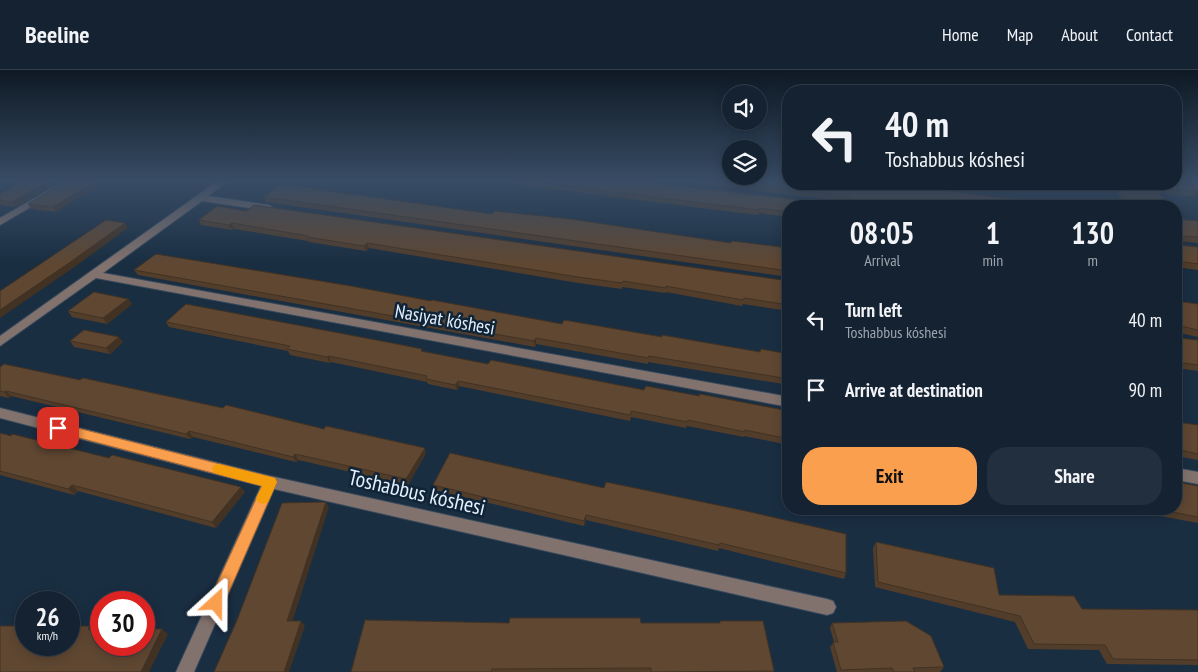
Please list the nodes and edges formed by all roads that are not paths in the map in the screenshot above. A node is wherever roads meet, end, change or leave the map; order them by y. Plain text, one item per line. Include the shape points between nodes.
1 (24, 208) edge
2 (187, 208) edge
3 (267, 208) edge
4 (279, 210) edge
5 (0, 222) edge
6 (94, 274) junction
7 (0, 342) edge
8 (782, 401) edge
9 (0, 413) edge
10 (1182, 475) edge
11 (1198, 478) edge
12 (270, 482) junction
13 (827, 607) dead end
14 (185, 672) edge

1 - 5 street
2 - 6 street
3 - 4 street
6 - 7 street
6 - 8 street, Nasiyat kóshesi
9 - 12 street, Toshabbus kóshesi
10 - 11 street
12 - 13 street, Toshabbus kóshesi
12 - 14 street

